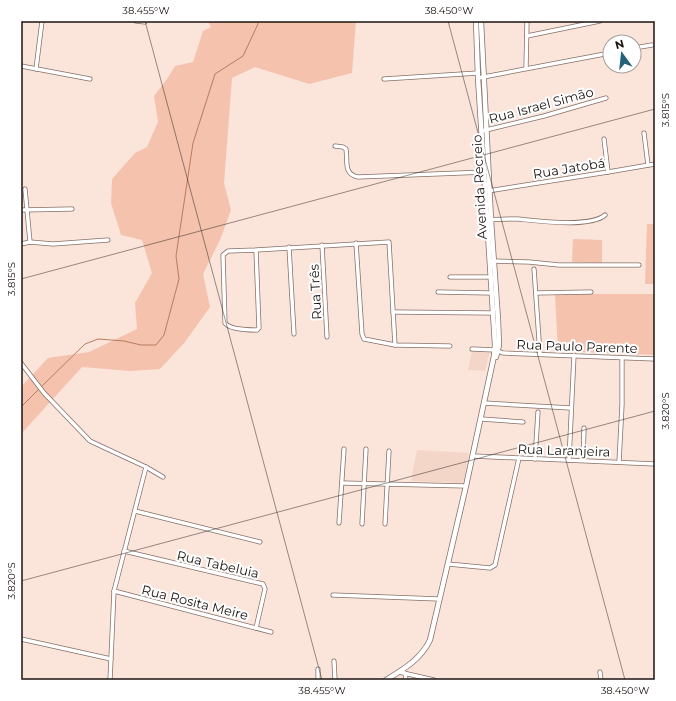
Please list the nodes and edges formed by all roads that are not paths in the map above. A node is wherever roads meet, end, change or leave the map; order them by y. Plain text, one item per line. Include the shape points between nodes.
1 (42, 21) edge
2 (136, 21) edge
3 (476, 21) edge
4 (481, 21) edge
5 (527, 21) edge
6 (600, 21) edge
7 (146, 22) edge
8 (527, 36) junction
9 (652, 45) dead end
10 (642, 47) edge
11 (602, 54) edge
12 (21, 66) edge
13 (526, 68) junction
14 (36, 69) junction
15 (478, 72) junction
16 (481, 78) junction
17 (90, 79) dead end
18 (384, 79) dead end
19 (606, 98) dead end
20 (484, 131) junction
21 (644, 133) dead end
22 (604, 139) dead end
23 (334, 146) dead end
24 (655, 164) edge
25 (648, 165) junction
26 (486, 172) junction
27 (608, 172) junction
28 (25, 189) dead end
29 (488, 191) junction
30 (72, 209) dead end
31 (21, 210) edge
32 (27, 210) junction
33 (605, 215) dead end
34 (489, 220) junction
35 (108, 240) dead end
36 (30, 242) junction
37 (356, 243) junction
38 (21, 244) edge
39 (322, 245) junction
40 (289, 248) junction
41 (257, 250) junction
42 (492, 261) junction
43 (638, 266) dead end
44 (534, 269) dead end
45 (450, 277) dead end
46 (490, 277) junction
47 (438, 292) dead end
48 (591, 292) dead end
49 (491, 293) junction
50 (536, 293) junction
51 (393, 312) junction
52 (492, 314) junction
53 (294, 334) dead end
54 (327, 337) dead end
55 (395, 345) junction
56 (450, 346) dead end
57 (472, 349) dead end
58 (496, 350) junction
59 (540, 354) junction
60 (574, 355) junction
61 (622, 358) junction
62 (655, 359) edge
63 (21, 363) edge
64 (484, 403) junction
65 (571, 408) junction
66 (538, 412) dead end
67 (481, 420) junction
68 (523, 422) dead end
69 (584, 428) dead end
70 (344, 449) dead end
71 (366, 449) dead end
72 (389, 451) dead end
73 (473, 456) junction
74 (519, 458) junction
75 (536, 459) junction
76 (569, 460) junction
77 (582, 460) junction
78 (619, 462) junction
79 (655, 464) edge
80 (146, 467) junction
81 (163, 477) dead end
82 (342, 483) junction
83 (364, 484) junction
84 (387, 484) junction
85 (466, 486) junction
86 (135, 511) junction
87 (339, 523) dead end
88 (362, 524) dead end
89 (385, 524) dead end
90 (260, 542) dead end
91 (124, 551) junction
92 (448, 564) junction
93 (114, 591) junction
94 (333, 596) dead end
95 (439, 599) junction
96 (256, 628) junction
97 (271, 632) dead end
98 (21, 639) edge
99 (111, 659) junction
100 (334, 661) dead end
101 (318, 669) dead end
102 (399, 672) junction
103 (600, 672) dead end
104 (405, 673) junction
105 (110, 680) edge
106 (318, 680) edge
107 (335, 680) edge
108 (386, 680) edge
109 (406, 680) edge
110 (434, 680) edge
111 (601, 680) edge

1 - 14 street
2 - 7 street
3 - 15 main road, Avenida Recreio
4 - 16 main road, Avenida Recreio
5 - 8 street
6 - 8 street
8 - 13 street
9 - 10 street
11 - 13 street
12 - 14 street
13 - 16 street
14 - 17 street
15 - 16 main road, Avenida Recreio
15 - 18 street
16 - 20 main road, Avenida Recreio
19 - 20 street, Rua Israel Simão
20 - 26 main road, Avenida Recreio
21 - 25 street
22 - 27 street
23 - 26 street via 345,148 347,169 350,174 358,177
24 - 25 street, Rua Jatobá
25 - 27 street, Rua Jatobá
26 - 29 main road, Avenida Recreio
27 - 29 street, Rua Jatobá
28 - 32 street
29 - 34 main road, Avenida Recreio
30 - 32 street
31 - 32 street
32 - 36 street
33 - 34 street via 596,220 579,222
34 - 42 main road, Avenida Recreio
35 - 36 street via 53,244
36 - 38 street
37 - 39 street
37 - 51 street via 388,242 390,245
37 - 55 street via 362,334 366,340
39 - 40 street
39 - 54 street, Rua Três
40 - 41 street
40 - 53 street
41 - 41 street via 259,329 232,328 225,324 223,255 228,251
42 - 43 street
42 - 46 main road, Avenida Recreio
42 - 58 main road, Avenida Recreio via 498,319
44 - 50 street
45 - 46 street
46 - 49 main road, Avenida Recreio
47 - 49 street
48 - 50 street
49 - 52 main road, Avenida Recreio
50 - 59 street
51 - 52 street
51 - 55 street
52 - 58 main road, Avenida Recreio
55 - 56 street
57 - 58 street, Rua Paulo Parente
58 - 59 street, Rua Paulo Parente via 503,353
58 - 64 main road
59 - 60 street, Rua Paulo Parente
60 - 61 street, Rua Paulo Parente
60 - 65 street
61 - 62 street, Rua Paulo Parente
61 - 78 street
63 - 80 street via 44,393 90,441
64 - 65 street
64 - 67 main road
65 - 76 street
66 - 75 street
67 - 68 street
67 - 73 main road
69 - 77 street
70 - 82 street
71 - 83 street
72 - 84 street
73 - 74 street, Rua Laranjeira
73 - 85 main road
74 - 75 street, Rua Laranjeira
74 - 92 street via 495,565 490,568
75 - 76 street, Rua Laranjeira
76 - 77 street, Rua Laranjeira
77 - 78 street, Rua Laranjeira
78 - 79 street, Rua Laranjeira
80 - 81 street
80 - 86 street
82 - 83 street
82 - 87 street
83 - 84 street
83 - 88 street
84 - 85 street
84 - 89 street
85 - 92 main road
86 - 90 street
86 - 91 street
91 - 93 street
91 - 96 street, Rua Tabeluia via 263,584 265,589
92 - 95 main road
93 - 96 street, Rua Rosita Meire
93 - 99 street
94 - 95 street
95 - 102 main road via 427,646 414,661
96 - 97 street, Rua Rosita Meire
98 - 99 street
99 - 105 street
100 - 107 street
101 - 106 street
102 - 104 street
102 - 108 main road
103 - 111 street
104 - 109 street
104 - 110 street

